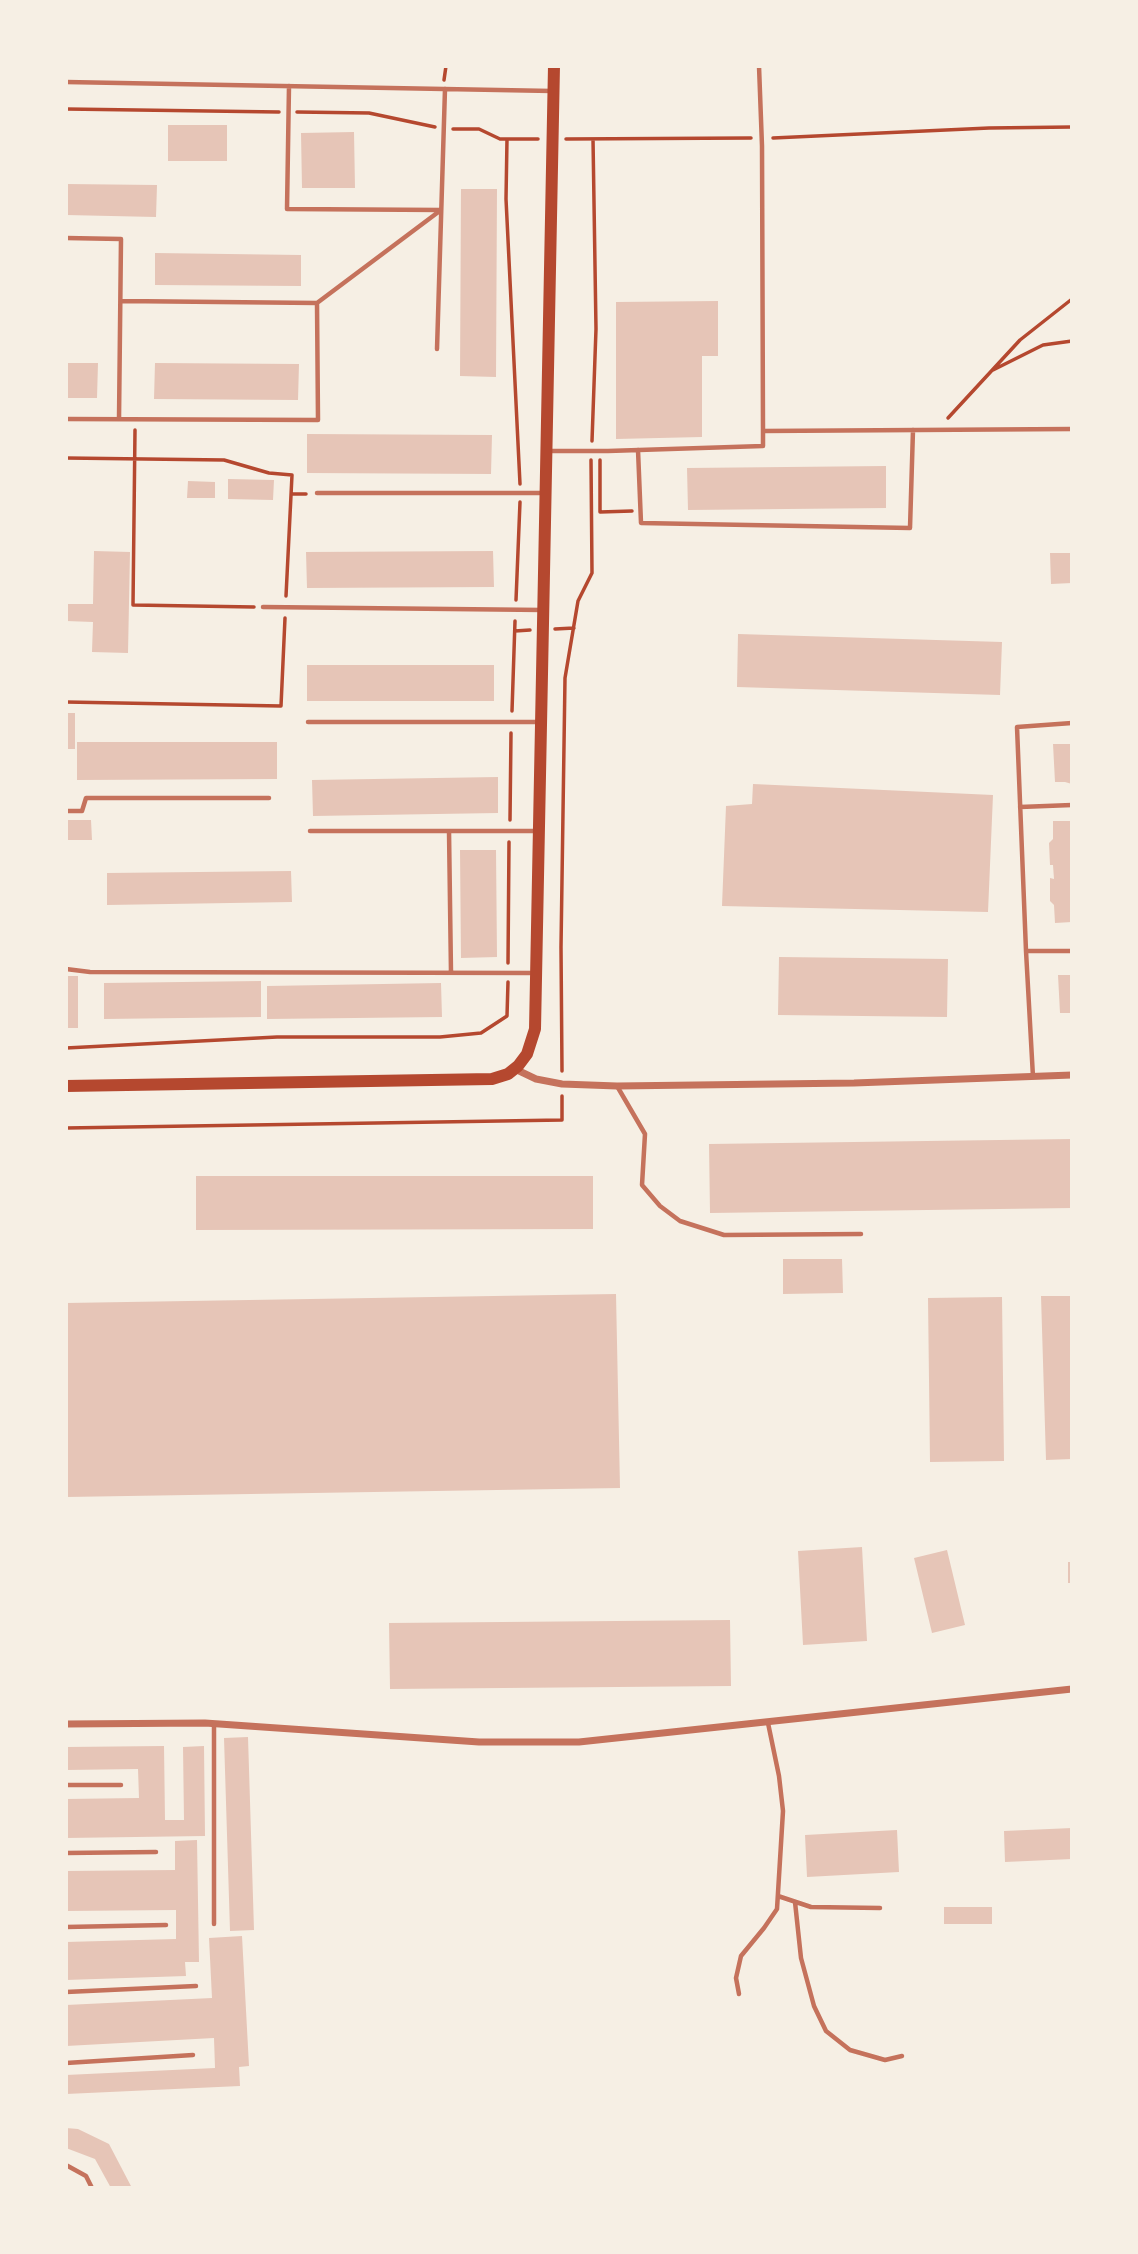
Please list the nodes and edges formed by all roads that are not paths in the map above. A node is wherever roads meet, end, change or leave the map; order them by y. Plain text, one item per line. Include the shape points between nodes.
1 (554, 66) edge
2 (759, 66) edge
3 (66, 82) edge
4 (289, 86) junction
5 (445, 89) junction
6 (554, 90) junction
7 (441, 210) junction
8 (66, 238) edge
9 (121, 301) junction
10 (317, 303) junction
11 (437, 349) dead end
12 (66, 419) edge
13 (119, 419) junction
14 (1072, 429) edge
15 (914, 430) junction
16 (763, 431) junction
17 (638, 450) junction
18 (547, 451) junction
19 (317, 493) dead end
20 (546, 493) junction
21 (263, 607) road end
22 (544, 610) junction
23 (309, 722) dead end
24 (541, 722) junction
25 (1072, 723) edge
26 (269, 798) dead end
27 (1072, 806) edge
28 (1020, 807) junction
29 (66, 811) edge
30 (310, 831) dead end
31 (449, 831) junction
32 (539, 831) junction
33 (1026, 951) junction
34 (1072, 951) edge
35 (66, 969) edge
36 (450, 973) junction
37 (536, 973) junction
38 (514, 1069) junction
39 (1072, 1075) edge
40 (1033, 1077) junction
41 (66, 1086) edge
42 (617, 1086) junction
43 (861, 1234) dead end
44 (1072, 1689) edge
45 (768, 1723) junction
46 (66, 1724) edge
47 (214, 1724) junction
48 (66, 1785) edge
49 (121, 1785) dead end
50 (156, 1852) dead end
51 (66, 1853) edge
52 (778, 1896) junction
53 (795, 1902) junction
54 (880, 1908) dead end
55 (214, 1924) dead end
56 (166, 1925) dead end
57 (66, 1927) edge
58 (196, 1986) dead end
59 (66, 1992) edge
60 (739, 1994) dead end
61 (193, 2055) dead end
62 (902, 2056) dead end
63 (66, 2063) edge
64 (66, 2165) edge
65 (92, 2188) edge

1 - 6 main road
2 - 16 lane
3 - 4 lane
4 - 5 lane
4 - 7 lane via 287,209
5 - 6 lane
5 - 7 lane
6 - 18 main road
7 - 10 lane
7 - 11 lane
8 - 9 lane via 121,239
9 - 10 lane
9 - 13 lane
10 - 13 lane via 318,420
12 - 13 lane
14 - 15 lane
15 - 16 lane
15 - 17 lane via 910,528 641,523
16 - 17 lane via 763,446
17 - 18 lane
18 - 20 main road
19 - 20 lane
20 - 22 main road
21 - 22 lane
22 - 24 main road
23 - 24 lane
24 - 32 main road
25 - 28 lane via 1017,727
26 - 29 lane via 86,798 82,811
27 - 28 lane
28 - 33 lane
30 - 31 lane
31 - 32 lane
31 - 36 lane
32 - 37 main road
33 - 34 lane
33 - 40 lane
35 - 36 lane
36 - 37 lane
37 - 38 main road via 535,1029 527,1054
38 - 41 main road via 492,1079
38 - 42 street via 562,1084
39 - 40 street
40 - 42 street
42 - 43 lane via 645,1134 642,1185 680,1220 723,1235
44 - 45 street
45 - 47 street via 579,1742 479,1742
45 - 52 lane via 783,1811
46 - 47 street
47 - 55 lane
48 - 49 lane
50 - 51 lane
52 - 53 lane
52 - 60 lane via 777,1909 741,1956 736,1978
53 - 54 lane via 811,1907
53 - 62 lane via 801,1958 826,2031 850,2050 885,2060
56 - 57 lane
58 - 59 lane
61 - 63 lane
64 - 65 lane via 86,2176

